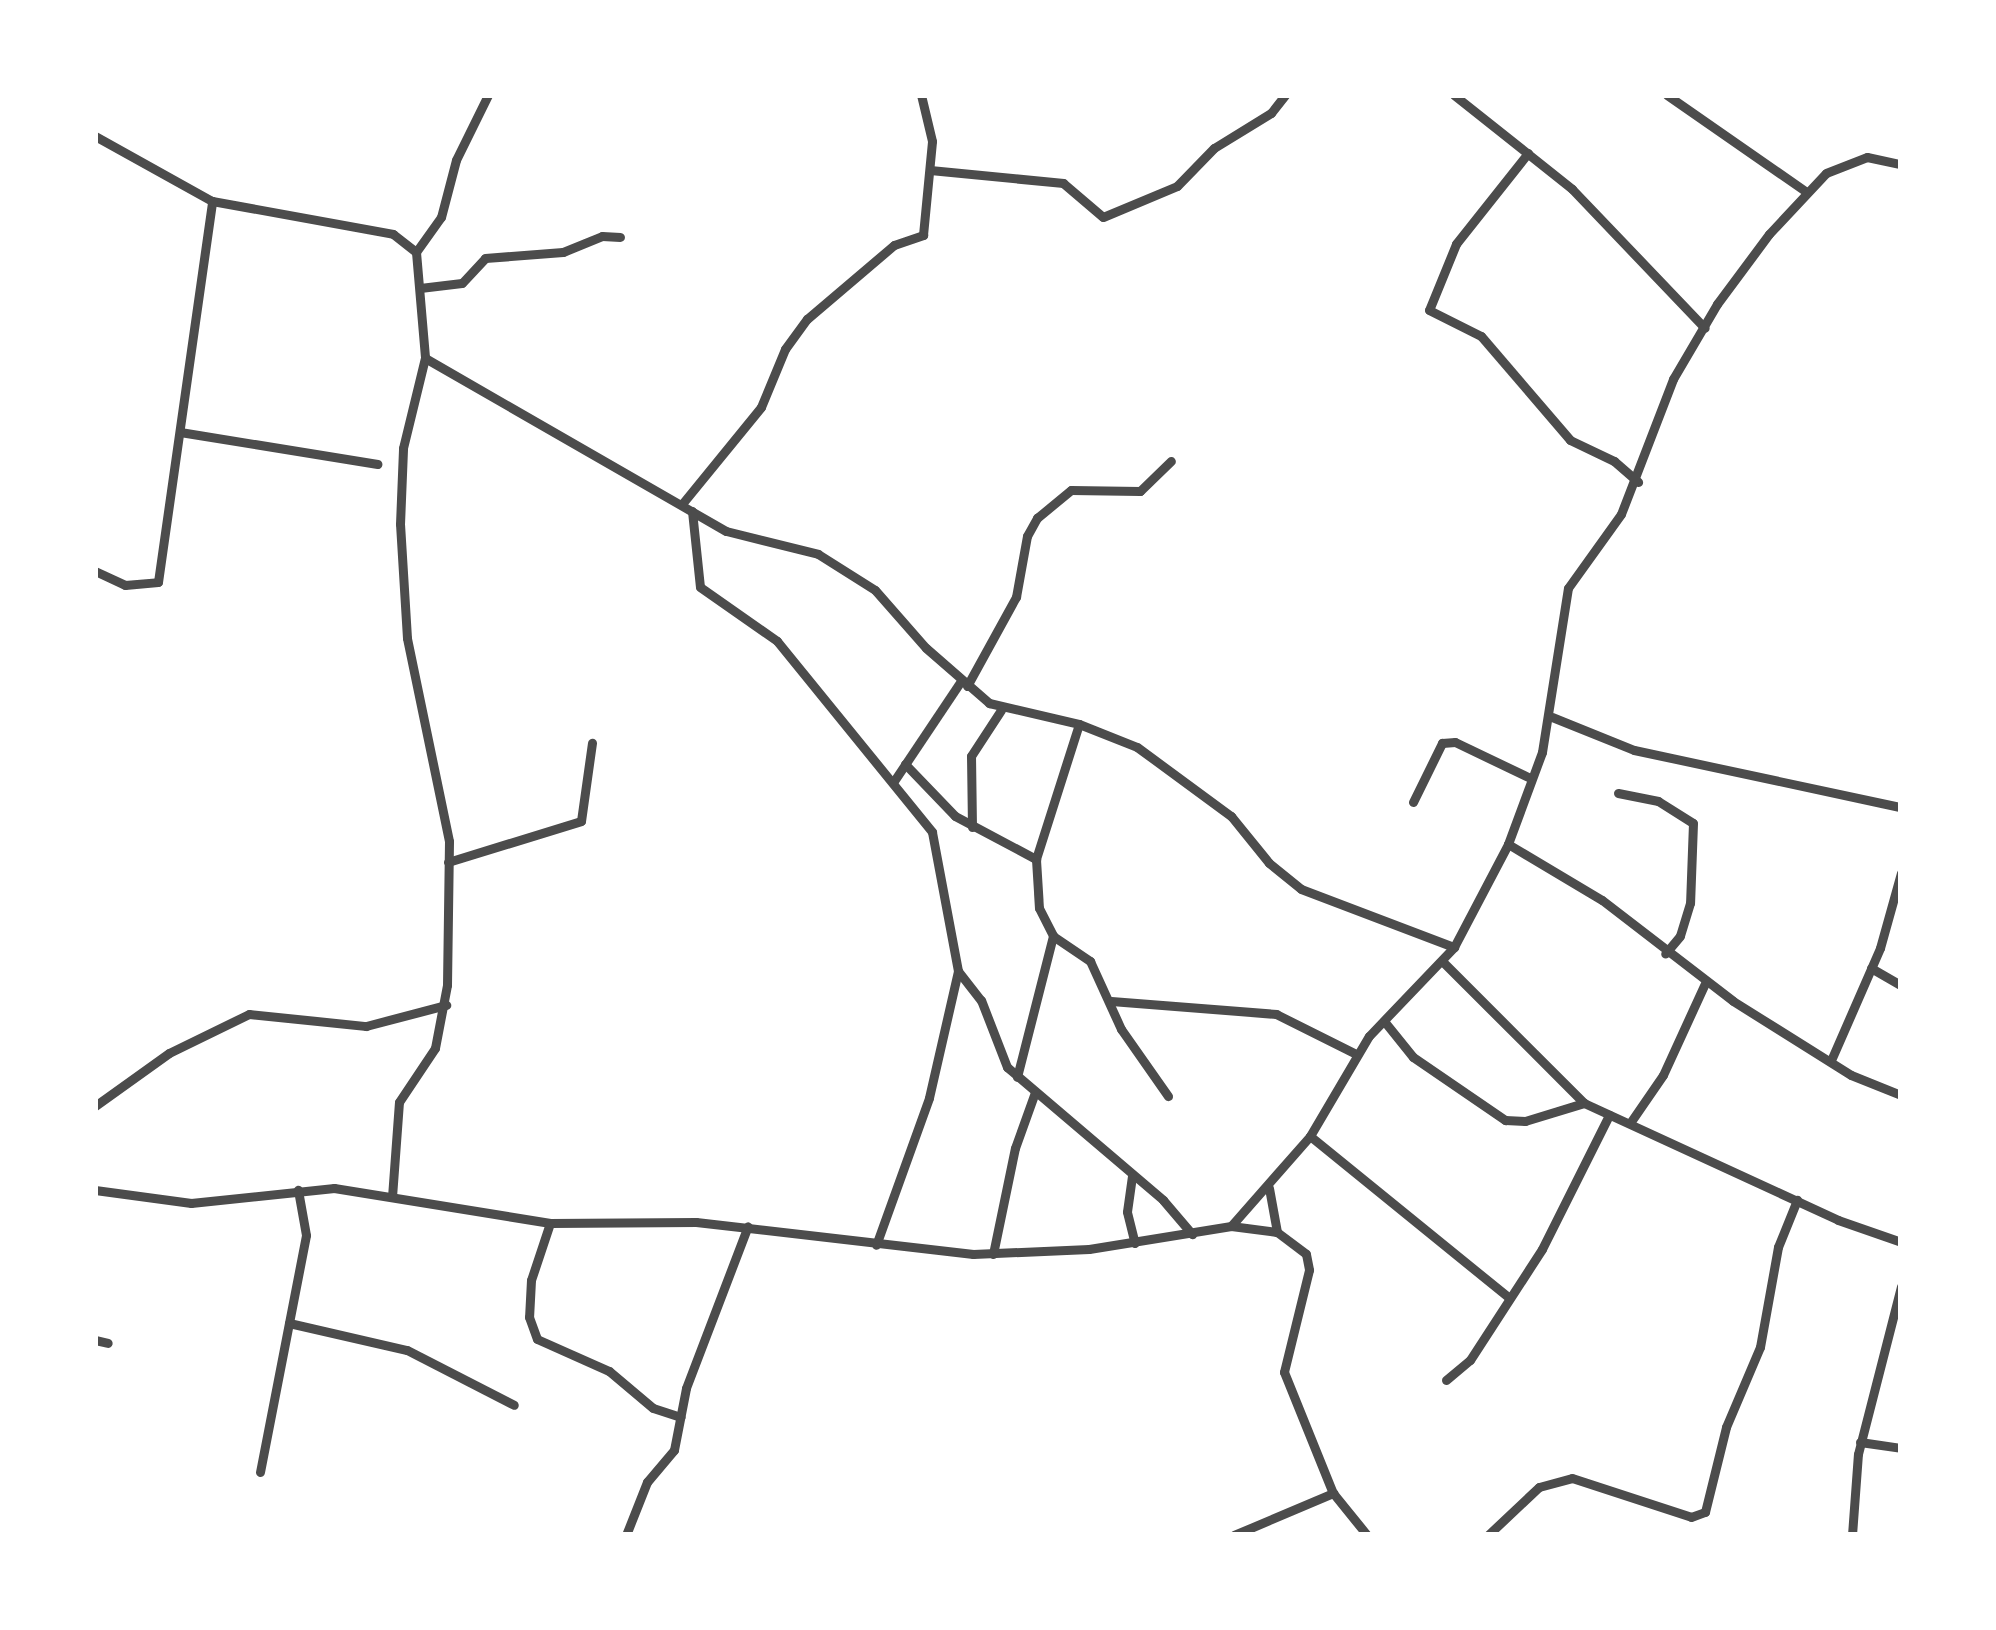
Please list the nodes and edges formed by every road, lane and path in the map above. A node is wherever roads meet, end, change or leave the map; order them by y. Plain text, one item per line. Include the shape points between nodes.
1 (488, 95) edge
2 (922, 95) edge
3 (1285, 95) edge
4 (1454, 95) edge
5 (1667, 95) edge
6 (95, 138) edge
7 (1528, 153) junction
8 (1901, 164) edge
9 (930, 170) junction
10 (1805, 191) junction
11 (212, 201) junction
12 (620, 237) dead end
13 (416, 252) junction
14 (420, 288) junction
15 (1705, 328) junction
16 (425, 358) junction
17 (180, 432) junction
18 (1171, 461) dead end
19 (377, 464) dead end
20 (1638, 482) junction
21 (682, 504) junction
22 (692, 512) junction
23 (95, 571) edge
24 (964, 684) junction
25 (1001, 710) junction
26 (1552, 717) junction
27 (1079, 724) junction
28 (592, 742) dead end
29 (904, 764) junction
30 (1528, 777) junction
31 (894, 781) junction
32 (1618, 793) dead end
33 (1413, 802) dead end
34 (1901, 808) edge
35 (972, 827) junction
36 (1508, 844) junction
37 (1036, 859) junction
38 (448, 862) junction
39 (1901, 873) edge
40 (1053, 936) junction
41 (1454, 947) junction
42 (1665, 954) junction
43 (1444, 962) junction
44 (1871, 968) junction
45 (958, 972) junction
46 (1706, 981) junction
47 (1901, 985) edge
48 (1111, 1000) junction
49 (446, 1005) junction
50 (1384, 1022) junction
51 (1356, 1054) junction
52 (1832, 1058) junction
53 (1017, 1077) junction
54 (1035, 1092) junction
55 (1168, 1096) dead end
56 (1901, 1096) edge
57 (1584, 1104) junction
58 (95, 1106) edge
59 (1609, 1116) junction
60 (1630, 1123) junction
61 (1310, 1136) junction
62 (1132, 1176) junction
63 (1272, 1181) junction
64 (95, 1190) edge
65 (298, 1190) junction
66 (392, 1196) junction
67 (1796, 1200) junction
68 (550, 1224) junction
69 (748, 1226) junction
70 (1231, 1226) junction
71 (1277, 1232) junction
72 (1192, 1234) junction
73 (1901, 1242) edge
74 (1135, 1243) junction
75 (876, 1244) junction
76 (993, 1254) junction
77 (1901, 1286) edge
78 (1510, 1298) junction
79 (289, 1323) junction
80 (95, 1340) edge
81 (108, 1343) dead end
82 (1446, 1380) dead end
83 (514, 1405) dead end
84 (681, 1417) junction
85 (1860, 1442) junction
86 (1901, 1448) edge
87 (260, 1472) dead end
88 (1333, 1493) junction
89 (626, 1535) edge
90 (1234, 1535) edge
91 (1367, 1535) edge
92 (1488, 1535) edge
93 (1852, 1535) edge

1 - 13 street via 456,160 441,217
2 - 9 street
3 - 9 street via 1176,186 1103,218 1063,183
4 - 7 street
5 - 10 street
6 - 11 street
7 - 15 street via 1572,189
7 - 20 street via 1456,244 1429,310 1481,336 1570,440 1614,461
8 - 10 street via 1867,157 1841,164
9 - 21 street via 923,235 894,245 807,319 785,350 761,408
10 - 15 street via 1742,267
11 - 13 street via 392,234
11 - 17 street
12 - 14 street via 563,252 485,258 462,283
13 - 14 street
14 - 16 street
15 - 20 street via 1668,390
16 - 21 street via 545,432
16 - 38 street via 403,448 400,524 407,638 438,772
17 - 19 street
17 - 23 street via 158,582 124,584
18 - 24 street via 1140,491 1071,490 1038,518 1027,536 1016,597
20 - 26 street via 1568,588
21 - 22 street
22 - 24 street via 742,537 818,554 864,583
22 - 31 street via 700,588 778,641 810,688
24 - 25 street
24 - 29 street
25 - 27 street
25 - 35 street via 971,756
26 - 30 street
26 - 34 street via 1634,750
27 - 37 street
27 - 41 street via 1118,736 1176,772 1231,816 1269,864 1301,889
28 - 38 street via 581,822
29 - 31 street
29 - 35 street via 932,797
30 - 33 street via 1455,742 1442,743
30 - 36 street
31 - 45 street via 932,832
32 - 42 street via 1658,800 1693,824 1690,903 1680,936
35 - 37 street
36 - 41 street
36 - 42 street via 1602,900
37 - 40 street via 1034,888
38 - 49 street
39 - 44 street
40 - 48 street via 1090,962
40 - 53 street
41 - 43 street
42 - 46 street
43 - 50 street
43 - 57 street
44 - 47 street
44 - 52 street
45 - 53 street via 981,1000 997,1052
45 - 75 street via 928,1098
46 - 52 street
46 - 60 street via 1663,1075
48 - 51 street via 1276,1014
48 - 55 street via 1121,1028
49 - 58 street via 366,1026 249,1014 169,1052
49 - 66 street via 431,1057 399,1102
50 - 51 street
50 - 57 street via 1413,1057 1505,1120 1525,1122
51 - 61 street
52 - 56 street via 1850,1075
53 - 54 street
54 - 62 street
54 - 76 street via 1015,1148
57 - 59 street
59 - 60 street
59 - 78 street
60 - 67 street
61 - 63 street
61 - 78 street
62 - 72 street
62 - 74 street via 1127,1212
63 - 70 street
63 - 71 street via 1266,1194
64 - 65 street via 191,1203
65 - 66 street
65 - 79 street via 306,1236
66 - 68 street
67 - 73 street
67 - 92 street via 1778,1247 1760,1347 1726,1428 1705,1512 1691,1517 1572,1478 1539,1487
68 - 69 street
68 - 84 street via 531,1280 529,1317 537,1339 609,1371 652,1408
69 - 75 street
69 - 84 street
70 - 71 street
70 - 72 street
71 - 88 street via 1306,1254 1308,1291 1282,1362
72 - 74 street
74 - 76 street
75 - 76 street
77 - 85 street
78 - 82 street via 1470,1360
79 - 83 street via 407,1350
79 - 87 street
80 - 81 street
84 - 89 street via 674,1450 647,1482
85 - 86 street
85 - 93 street
88 - 90 street
88 - 91 street

